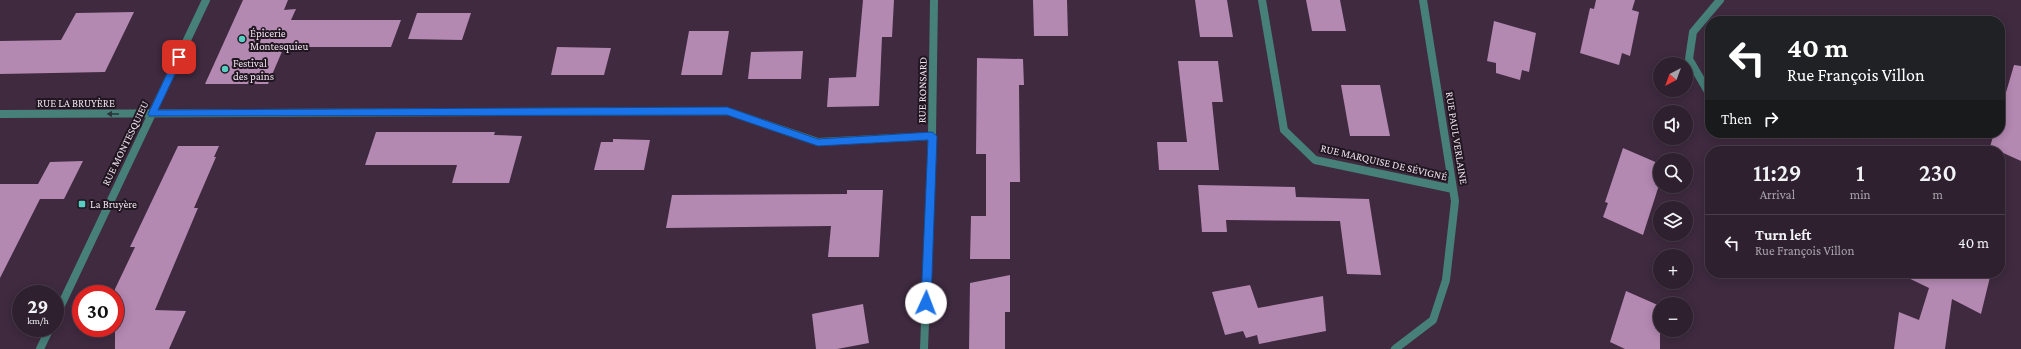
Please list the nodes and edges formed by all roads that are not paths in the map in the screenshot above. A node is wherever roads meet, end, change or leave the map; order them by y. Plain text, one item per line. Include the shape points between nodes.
1 (206, 0) edge
2 (934, 0) edge
3 (1262, 0) edge
4 (1423, 0) edge
5 (1720, 0) edge
6 (1706, 16) edge
7 (1705, 18) edge
8 (1705, 86) edge
9 (0, 114) edge
10 (152, 114) junction
11 (932, 136) junction
12 (1453, 189) junction
13 (64, 299) edge
14 (46, 337) edge
15 (40, 349) edge
16 (924, 349) edge
17 (1395, 349) edge

1 - 10 street, RUE MONTESQUIEU
2 - 11 street, RUE RONSARD
3 - 12 street, RUE MARQUISE DE SÉVIGNÉ via 1284,130 1315,160
4 - 12 street, RUE PAUL VERLAINE
5 - 6 street
7 - 8 street via 1693,32 1689,59
10 -> 9 street, RUE LA BRUYÈRE
10 - 11 street, RUE LA BRUYÈRE via 727,111 818,142
10 - 13 street, RUE MONTESQUIEU
11 - 16 street, RUE RONSARD
12 - 17 street, RUE PAUL VERLAINE via 1455,201 1446,280 1433,320
14 - 15 street

